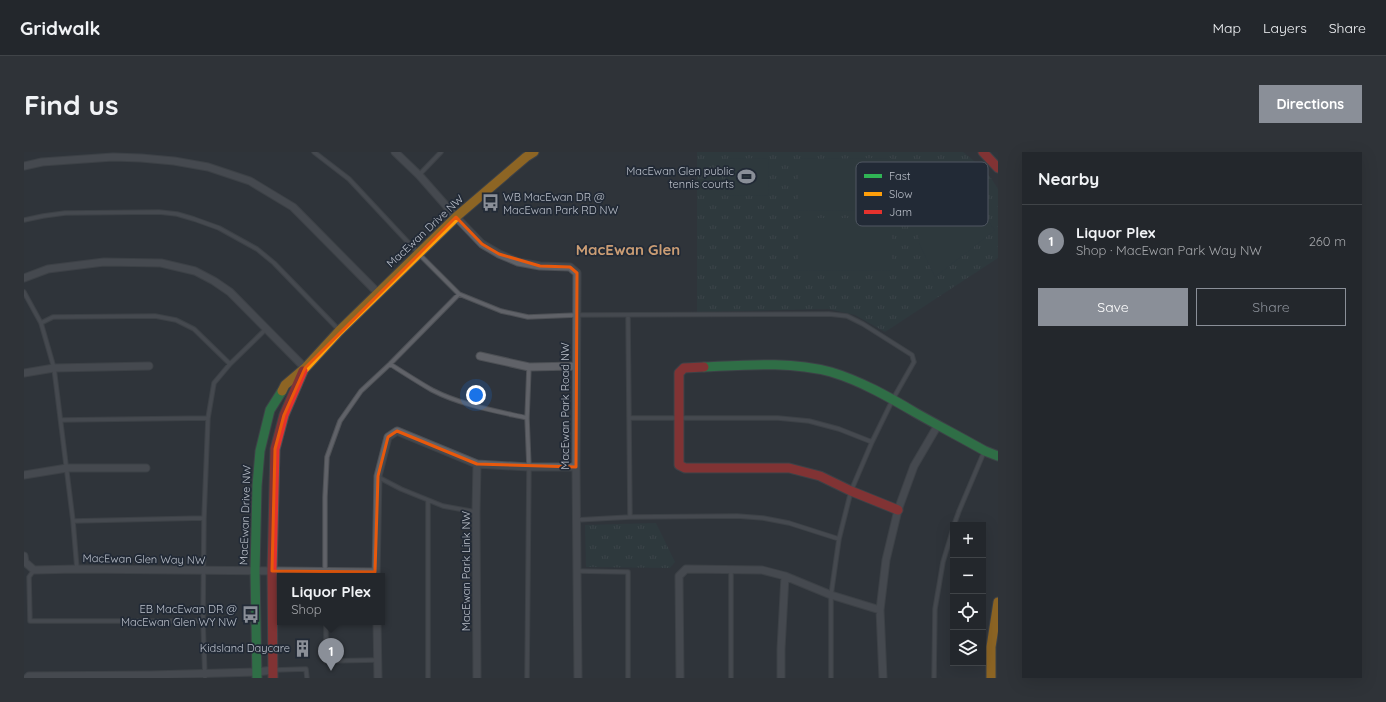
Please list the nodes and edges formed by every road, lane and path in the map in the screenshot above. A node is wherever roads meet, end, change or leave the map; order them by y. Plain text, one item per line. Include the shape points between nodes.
1 (314, 152) edge
2 (396, 152) edge
3 (441, 152) edge
4 (534, 152) edge
5 (983, 152) edge
6 (113, 155) edge
7 (24, 166) edge
8 (998, 168) edge
9 (419, 176) junction
10 (456, 217) junction
11 (24, 220) edge
12 (419, 254) junction
13 (24, 278) edge
14 (24, 292) edge
15 (378, 293) junction
16 (459, 294) junction
17 (577, 315) junction
18 (628, 316) junction
19 (41, 323) junction
20 (267, 329) junction
21 (339, 331) junction
22 (480, 356) dead end
23 (230, 364) junction
24 (390, 364) junction
25 (149, 366) dead end
26 (576, 366) junction
27 (529, 367) junction
28 (54, 368) junction
29 (304, 368) junction
30 (24, 373) edge
31 (893, 399) junction
32 (208, 418) junction
33 (527, 418) junction
34 (629, 418) junction
35 (678, 418) junction
36 (61, 420) junction
37 (938, 425) junction
38 (872, 442) junction
39 (985, 451) junction
40 (998, 456) edge
41 (477, 464) junction
42 (529, 467) junction
43 (576, 467) junction
44 (66, 468) junction
45 (146, 468) dead end
46 (24, 475) edge
47 (378, 476) junction
48 (851, 491) junction
49 (428, 500) junction
50 (898, 510) junction
51 (476, 512) junction
52 (630, 517) junction
53 (204, 518) junction
54 (73, 520) junction
55 (576, 520) junction
56 (955, 522) edge
57 (839, 539) junction
58 (950, 539) edge
59 (24, 556) edge
60 (77, 569) junction
61 (731, 569) junction
62 (34, 570) junction
63 (204, 570) junction
64 (256, 571) junction
65 (272, 571) junction
66 (577, 571) junction
67 (307, 573) edge
68 (325, 573) edge
69 (376, 573) edge
70 (785, 576) junction
71 (831, 595) junction
72 (998, 602) edge
73 (880, 610) junction
74 (203, 621) junction
75 (326, 625) edge
76 (377, 625) edge
77 (378, 660) junction
78 (273, 674) edge
79 (205, 675) edge
80 (257, 675) edge
81 (151, 676) edge
82 (27, 678) edge
83 (307, 678) edge
84 (378, 678) edge
85 (428, 678) edge
86 (477, 678) edge
87 (527, 678) edge
88 (578, 678) edge
89 (628, 678) edge
90 (680, 678) edge
91 (731, 678) edge
92 (781, 678) edge
93 (831, 678) edge
94 (883, 678) edge
95 (934, 678) edge
96 (991, 678) edge

1 - 12 lane via 349,179
2 - 9 street, MacEwan Park Road NW
3 - 9 lane
4 - 10 street, MacEwan Drive NW
5 - 8 street
6 - 7 street
6 - 15 street via 174,160 208,167 250,181 293,207
9 - 10 street, MacEwan Park Road NW
10 - 12 street, MacEwan Drive NW
10 - 17 street, MacEwan Park Road NW via 482,244 499,254 518,262 570,267 577,273
11 - 21 lane via 65,213 159,212 177,214 207,223 257,249 274,263
12 - 15 street, MacEwan Drive NW
12 - 16 lane
13 - 20 street via 48,269 104,262 161,263 195,271 214,281 230,292
14 - 19 lane
15 - 21 street, MacEwan Drive NW
16 - 17 lane via 501,311 528,317
16 - 24 lane
17 - 18 lane
17 - 26 street, MacEwan Park Road NW
18 - 31 lane via 847,316 912,354 914,362
18 - 34 lane
19 - 23 lane via 53,317 155,316 176,320 194,329
19 - 28 lane
20 - 23 lane
20 - 29 street
21 - 29 street, MacEwan Drive NW
22 - 27 street
23 - 32 lane via 214,383
24 - 33 lane via 433,390 453,398 486,409
24 - 68 lane via 361,391 340,420 327,457
25 - 28 street
26 - 27 street
26 - 43 street, MacEwan Park Road NW
27 - 33 lane
28 - 30 street
28 - 36 lane
29 - 64 street, MacEwan Drive NW via 285,385 270,410 260,450
29 - 65 street, MacEwan Drive NW via 284,415 276,449
31 - 35 street via 831,372 807,368 684,368 679,373
31 - 37 street
31 - 38 lane
32 - 36 lane
32 - 53 lane
33 - 42 lane
34 - 35 lane
34 - 52 lane
35 - 38 lane via 778,418 809,421
35 - 48 street via 679,465 685,468 790,468 820,476
36 - 44 lane
37 - 39 street
37 - 50 street via 914,466
38 - 48 lane
39 - 40 street
39 - 56 lane
41 - 42 street
41 - 47 street via 397,431 388,437
41 - 51 street, MacEwan Park Link NW
42 - 43 street
42 - 87 lane
43 - 55 street, MacEwan Park Road NW
44 - 45 street
44 - 46 street
44 - 54 lane
47 - 49 lane
47 - 69 street
48 - 50 street
48 - 57 lane
49 - 51 lane via 443,506
49 - 85 lane
50 - 73 street via 886,560
51 - 86 street, MacEwan Park Link NW
52 - 55 lane
52 - 57 lane via 763,518
53 - 54 lane
53 - 63 lane
54 - 60 lane
55 - 66 street, MacEwan Park Road NW
57 - 71 lane
58 - 95 lane via 943,562 935,610
59 - 62 street via 25,562
60 - 62 street, MacEwan Glen Way NW
60 - 63 street, MacEwan Glen Way NW
61 - 70 street via 762,570
61 - 90 street via 686,569 679,576
61 - 91 lane
62 - 74 lane via 29,577 30,621
63 - 64 street, MacEwan Glen Way NW
63 - 74 lane
64 - 65 street, MacEwan Glen Way NW
64 - 80 street, MacEwan Drive NW
65 - 67 street, MacEwan Glen Way NW
65 - 78 street, MacEwan Drive NW
66 - 88 street, MacEwan Park Road NW
66 - 89 lane via 628,572
70 - 71 street
70 - 92 street
71 - 73 street
71 - 93 lane
72 - 96 street via 991,647
73 - 94 street
74 - 79 lane
75 - 77 lane via 326,661
76 - 77 street
77 - 84 street
78 - 80 street
78 - 83 lane via 306,669
79 - 80 street
79 - 81 street
81 - 82 street

